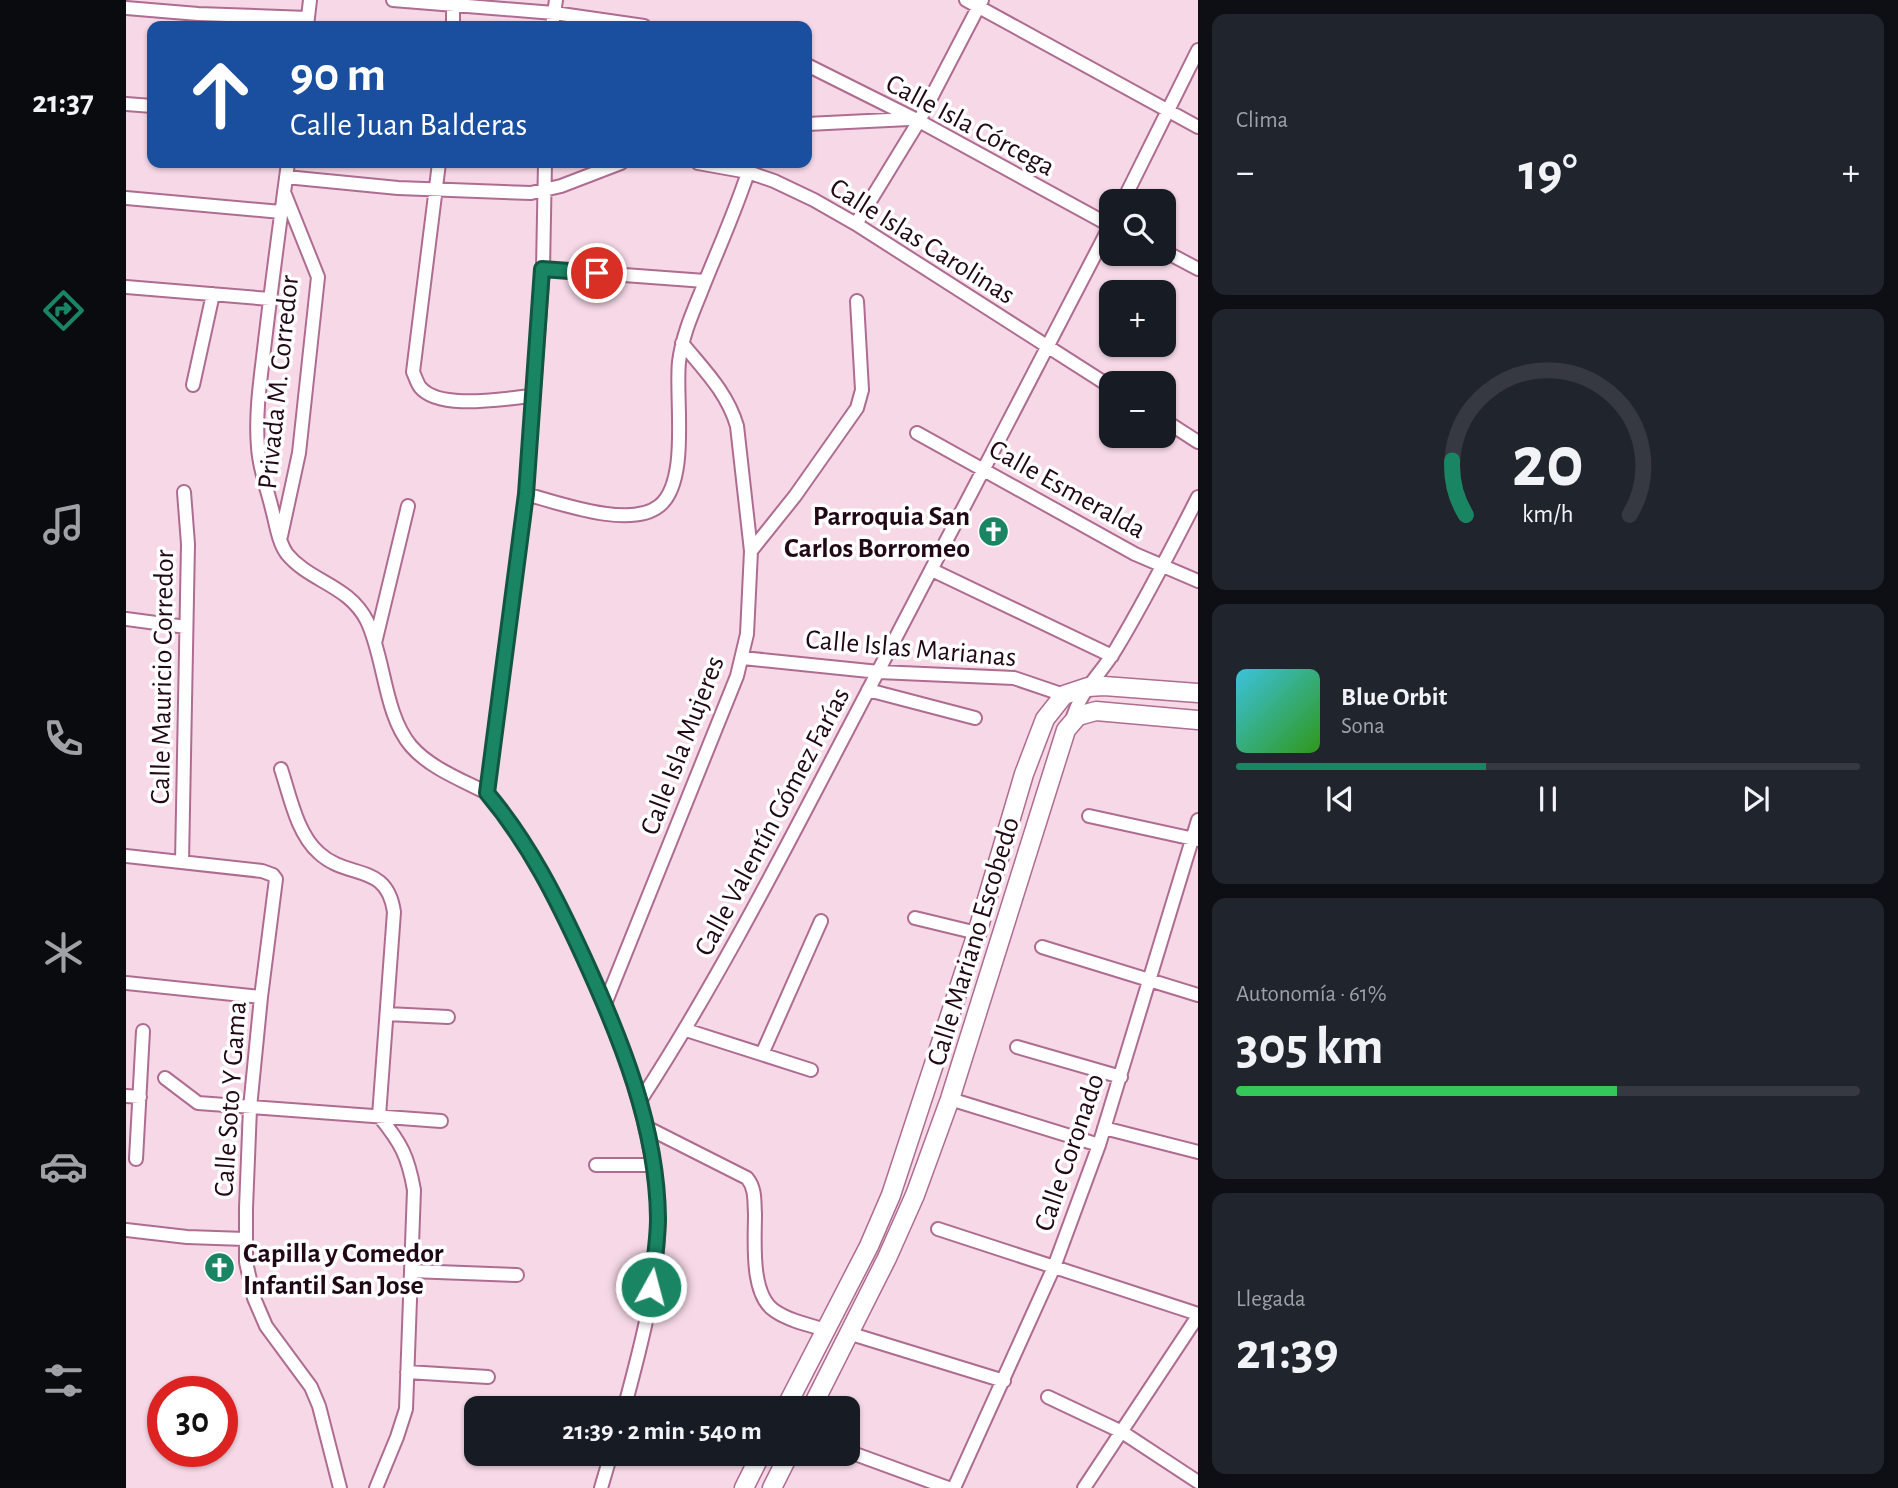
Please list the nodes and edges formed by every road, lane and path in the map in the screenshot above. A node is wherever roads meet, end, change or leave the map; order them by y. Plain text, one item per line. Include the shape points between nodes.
1 (199, 0) edge
2 (310, 0) edge
3 (393, 0) edge
4 (966, 0) edge
5 (422, 1) edge
6 (981, 4) edge
7 (453, 5) junction
8 (555, 6) edge
9 (126, 8) edge
10 (198, 14) junction
11 (293, 21) edge
12 (307, 21) edge
13 (453, 21) edge
14 (622, 21) edge
15 (1198, 50) edge
16 (812, 68) edge
17 (126, 104) edge
18 (147, 106) edge
19 (1167, 111) junction
20 (916, 120) junction
21 (812, 124) edge
22 (1198, 127) edge
23 (287, 168) edge
24 (438, 168) edge
25 (545, 168) edge
26 (607, 168) edge
27 (750, 168) edge
28 (752, 168) edge
29 (286, 177) junction
30 (1129, 189) edge
31 (436, 190) junction
32 (546, 190) junction
33 (284, 192) junction
34 (126, 198) edge
35 (281, 212) junction
36 (1099, 219) edge
37 (856, 224) junction
38 (1099, 247) edge
39 (1176, 257) edge
40 (542, 269) junction
41 (1198, 269) edge
42 (705, 281) junction
43 (126, 287) edge
44 (213, 294) junction
45 (270, 299) junction
46 (857, 302) dead end
47 (682, 343) junction
48 (1046, 346) junction
49 (1099, 379) edge
50 (193, 385) dead end
51 (533, 396) junction
52 (1176, 428) edge
53 (916, 433) dead end
54 (1198, 442) edge
55 (985, 471) junction
56 (184, 492) dead end
57 (526, 494) junction
58 (1198, 497) edge
59 (408, 506) dead end
60 (280, 539) junction
61 (751, 551) junction
62 (1162, 567) junction
63 (932, 570) junction
64 (1198, 581) edge
65 (126, 619) edge
66 (186, 627) junction
67 (375, 643) junction
68 (1112, 656) junction
69 (743, 658) junction
70 (879, 671) junction
71 (1088, 687) junction
72 (868, 690) junction
73 (1198, 693) edge
74 (1064, 695) junction
75 (975, 718) dead end
76 (1198, 720) edge
77 (1072, 721) junction
78 (281, 769) dead end
79 (487, 793) junction
80 (1089, 817) dead end
81 (1198, 820) edge
82 (1196, 839) edge
83 (126, 856) edge
84 (182, 862) junction
85 (915, 918) dead end
86 (821, 922) dead end
87 (976, 933) junction
88 (1042, 947) dead end
89 (1151, 979) junction
90 (126, 983) edge
91 (1198, 995) edge
92 (261, 997) junction
93 (605, 1004) junction
94 (387, 1014) junction
95 (448, 1017) dead end
96 (686, 1030) junction
97 (143, 1031) dead end
98 (1017, 1047) dead end
99 (762, 1054) junction
100 (811, 1070) dead end
101 (1121, 1077) junction
102 (165, 1078) dead end
103 (126, 1096) edge
104 (140, 1097) junction
105 (950, 1099) junction
106 (640, 1101) junction
107 (250, 1108) junction
108 (379, 1116) junction
109 (441, 1121) dead end
110 (646, 1127) junction
111 (1104, 1128) junction
112 (1099, 1145) junction
113 (1198, 1152) edge
114 (136, 1158) dead end
115 (596, 1165) dead end
116 (653, 1165) junction
117 (938, 1229) dead end
118 (126, 1230) edge
119 (245, 1239) junction
120 (1054, 1267) junction
121 (411, 1271) junction
122 (517, 1275) dead end
123 (1198, 1315) edge
124 (826, 1330) junction
125 (848, 1333) junction
126 (407, 1372) junction
127 (488, 1377) dead end
128 (1004, 1381) junction
129 (627, 1396) edge
130 (792, 1396) edge
131 (817, 1396) edge
132 (1048, 1397) dead end
133 (1122, 1432) junction
134 (860, 1456) edge
135 (607, 1466) edge
136 (755, 1466) edge
137 (783, 1466) edge
138 (1198, 1482) edge
139 (340, 1488) edge
140 (376, 1488) edge
141 (601, 1488) edge
142 (744, 1488) edge
143 (772, 1488) edge
144 (951, 1488) edge
145 (1084, 1488) edge

1 - 10 street
2 - 12 street
3 - 5 street
4 - 6 street
5 - 7 street
6 - 19 street
6 - 20 street
7 - 8 street
7 - 13 street
8 - 14 street
9 - 10 street
10 - 11 street
15 - 19 street
16 - 20 street, Calle Isla Córcega
17 - 18 street
19 - 22 street
19 - 30 street
20 - 21 street
20 - 36 street, Calle Isla Córcega
20 - 37 street
23 - 29 street
24 - 31 street
25 - 32 street
26 - 32 street
27 - 42 street
28 - 37 street, Calle Islas Carolinas
29 - 31 street
29 - 33 street
31 - 32 street via 516,194
31 - 51 street via 413,372 421,388 436,398
32 - 40 street
33 - 35 street
33 - 60 street, Privada M. Corredor via 318,277 299,453
34 - 35 street
35 - 45 street
37 - 48 street, Calle Islas Carolinas
38 - 48 street, Calle Valentín Gómez Farías
39 - 41 street
40 - 42 street
40 - 51 street
42 - 47 street
43 - 44 street
44 - 45 street
44 - 50 street
45 - 60 street via 257,426 260,467
46 - 61 street via 862,390 857,408
47 - 57 street via 677,387 680,451 661,505 645,515 600,513
47 - 61 street, Calle Isla Mujeres via 731,406
48 - 49 street, Calle Islas Carolinas
48 - 55 street, Calle Valentín Gómez Farías
51 - 57 street
52 - 54 street
53 - 55 street, Calle Esmeralda
55 - 62 street, Calle Esmeralda
55 - 63 street, Calle Valentín Gómez Farías
56 - 66 street, Calle Mauricio Corredor
57 - 79 street
58 - 62 street, Calle Mariano Escobedo
59 - 67 street
60 - 67 street via 299,564 356,603
61 - 69 street, Calle Isla Mujeres
62 - 64 street, Calle Esmeralda
62 - 68 street, Calle Mariano Escobedo
63 - 68 street
63 - 70 street, Calle Valentín Gómez Farías
65 - 66 street
66 - 84 street, Calle Mauricio Corredor
67 - 79 street via 393,710 411,746 425,759
68 - 71 street, Calle Mariano Escobedo
69 - 70 street, Calle Islas Marianas
69 - 93 street, Calle Isla Mujeres
70 - 72 street, Calle Valentín Gómez Farías
70 - 74 street, Calle Islas Marianas via 1014,678
71 - 73 main road
71 - 74 main road
71 - 77 street, Calle Mariano Escobedo
72 - 75 street
72 - 96 street, Calle Valentín Gómez Farías
74 - 87 main road, Calle Mariano Escobedo via 1037,735
76 - 77 main road via 1096,711
77 - 105 main road, Calle Mariano Escobedo via 1062,740
78 - 94 street via 309,842 334,863 380,881 392,898
79 - 93 street via 538,866
80 - 82 street
81 - 82 street, Calle Coronado
82 - 89 street, Calle Coronado
83 - 84 street
84 - 92 street, Calle Soto Y Gama via 273,875 277,885
85 - 87 street
86 - 99 street
87 - 124 main road, Calle Mariano Escobedo via 891,1195
88 - 89 street
89 - 91 street
89 - 101 street, Calle Coronado
90 - 92 street
92 - 107 street, Calle Soto Y Gama
93 - 106 street
94 - 95 street
94 - 108 street
96 - 99 street
96 - 106 street, Calle Valentín Gómez Farías
97 - 104 street
98 - 101 street
99 - 100 street
101 - 111 street, Calle Coronado
102 - 107 street via 198,1103
103 - 104 street
104 - 114 street
105 - 112 street
105 - 125 main road, Calle Mariano Escobedo via 905,1221
106 - 110 street
107 - 108 street
107 - 119 street, Calle Soto Y Gama
108 - 109 street
108 - 121 street via 399,1140 409,1164 414,1190
110 - 116 street
110 - 124 street via 751,1183 756,1263 765,1302 784,1316
111 - 112 street, Calle Coronado
111 - 113 street
112 - 120 street, Calle Coronado
115 - 116 street
116 - 129 street via 657,1243 642,1340
117 - 120 street
118 - 119 street
119 - 139 street, Calle Soto Y Gama via 254,1298 266,1326 311,1387
120 - 123 street
120 - 128 street, Calle Coronado
121 - 122 street
121 - 126 street
123 - 133 street
124 - 130 main road, Calle Mariano Escobedo
125 - 128 street
125 - 131 main road, Calle Mariano Escobedo
126 - 127 street
126 - 140 street via 406,1409
128 - 144 street, Calle Coronado
132 - 133 street
133 - 138 street
133 - 145 street
134 - 144 street
135 - 141 street
136 - 142 main road
137 - 143 main road

